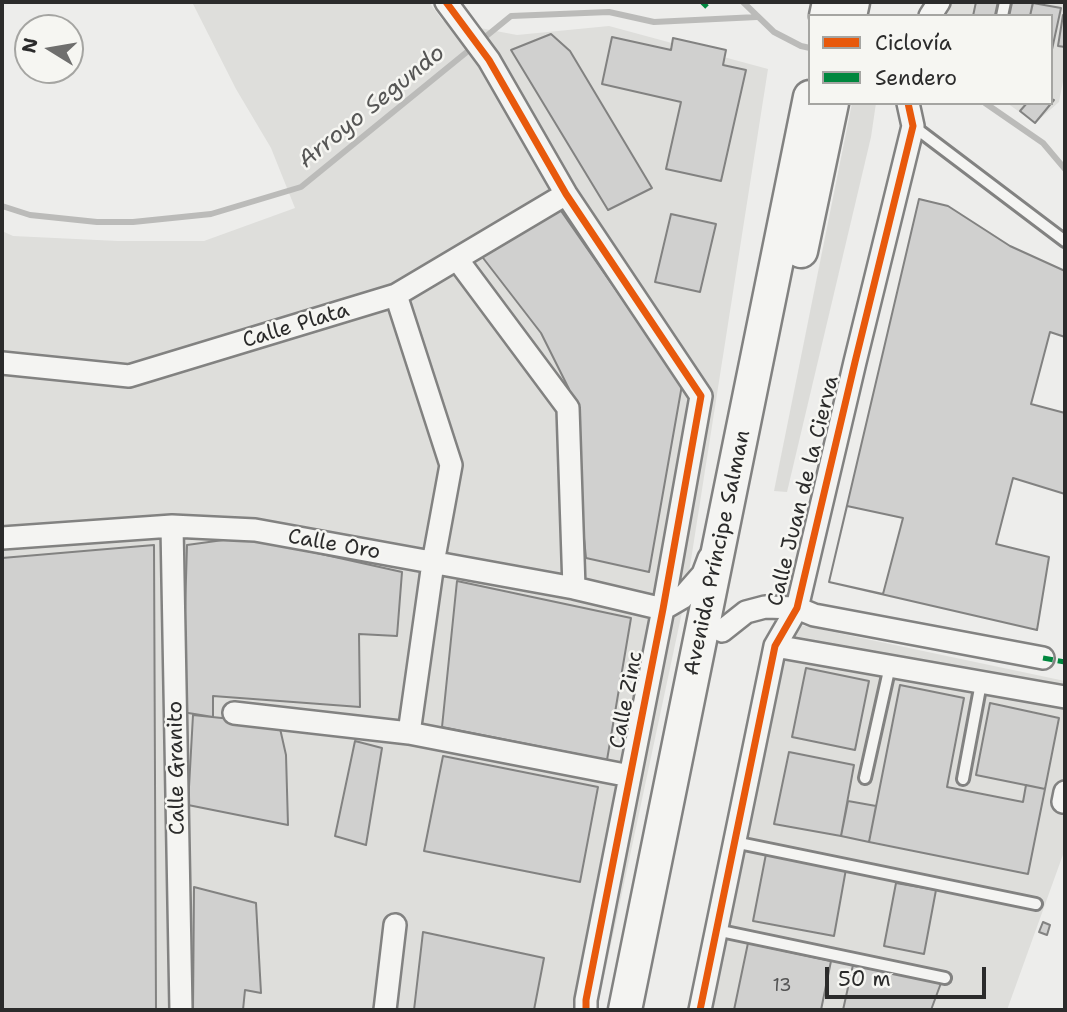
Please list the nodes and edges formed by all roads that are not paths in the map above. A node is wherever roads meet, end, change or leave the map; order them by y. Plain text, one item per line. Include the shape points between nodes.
1 (446, 2) edge
2 (808, 105) edge
3 (832, 105) edge
4 (909, 105) edge
5 (914, 126) junction
6 (566, 194) junction
7 (1065, 241) edge
8 (457, 259) junction
9 (396, 295) junction
10 (2, 363) edge
11 (727, 508) junction
12 (172, 526) junction
13 (2, 538) edge
14 (433, 563) junction
15 (574, 588) junction
16 (797, 608) junction
17 (663, 609) junction
18 (722, 631) junction
19 (775, 646) junction
20 (1043, 658) dead end
21 (890, 666) junction
22 (981, 682) junction
23 (1065, 697) edge
24 (234, 713) dead end
25 (409, 733) junction
26 (630, 776) junction
27 (865, 778) dead end
28 (963, 779) dead end
29 (734, 842) junction
30 (1036, 904) dead end
31 (395, 925) dead end
32 (716, 930) junction
33 (945, 978) dead end
34 (181, 1010) edge
35 (385, 1010) edge
36 (586, 1010) edge
37 (625, 1010) edge
38 (648, 1010) edge
39 (700, 1010) edge

1 - 6 street via 489,60
2 - 11 main road, Avenida Príncipe Salman
3 - 18 main road, Avenida Príncipe Salman
4 - 5 street, Calle Juan de la Cierva
5 - 7 lane
5 - 16 street, Calle Juan de la Cierva
6 - 8 street, Calle Plata
6 - 17 street, Calle Zinc via 701,396
8 - 9 street, Calle Plata
8 - 15 street via 568,408
9 - 10 street, Calle Plata via 129,376
9 - 14 street via 451,465
11 - 17 street via 703,574 681,598
11 - 37 main road, Avenida Príncipe Salman
12 - 13 street, Calle Oro
12 - 14 street, Calle Oro via 256,530
12 - 34 street, Calle Granito
14 - 15 street, Calle Oro
14 - 25 street
15 - 17 street, Calle Oro
16 - 18 street via 746,612
16 - 19 street, Calle Juan de la Cierva
16 - 20 street
17 - 26 street, Calle Zinc
18 - 38 main road, Avenida Príncipe Salman
19 - 21 street
19 - 29 street, Calle Juan de la Cierva
21 - 22 street
21 - 27 lane
22 - 23 street
22 - 28 lane
24 - 25 street
25 - 26 street
26 - 36 street, Calle Zinc
29 - 30 lane
29 - 32 street, Calle Juan de la Cierva
31 - 35 street
32 - 33 lane
32 - 39 street, Calle Juan de la Cierva

